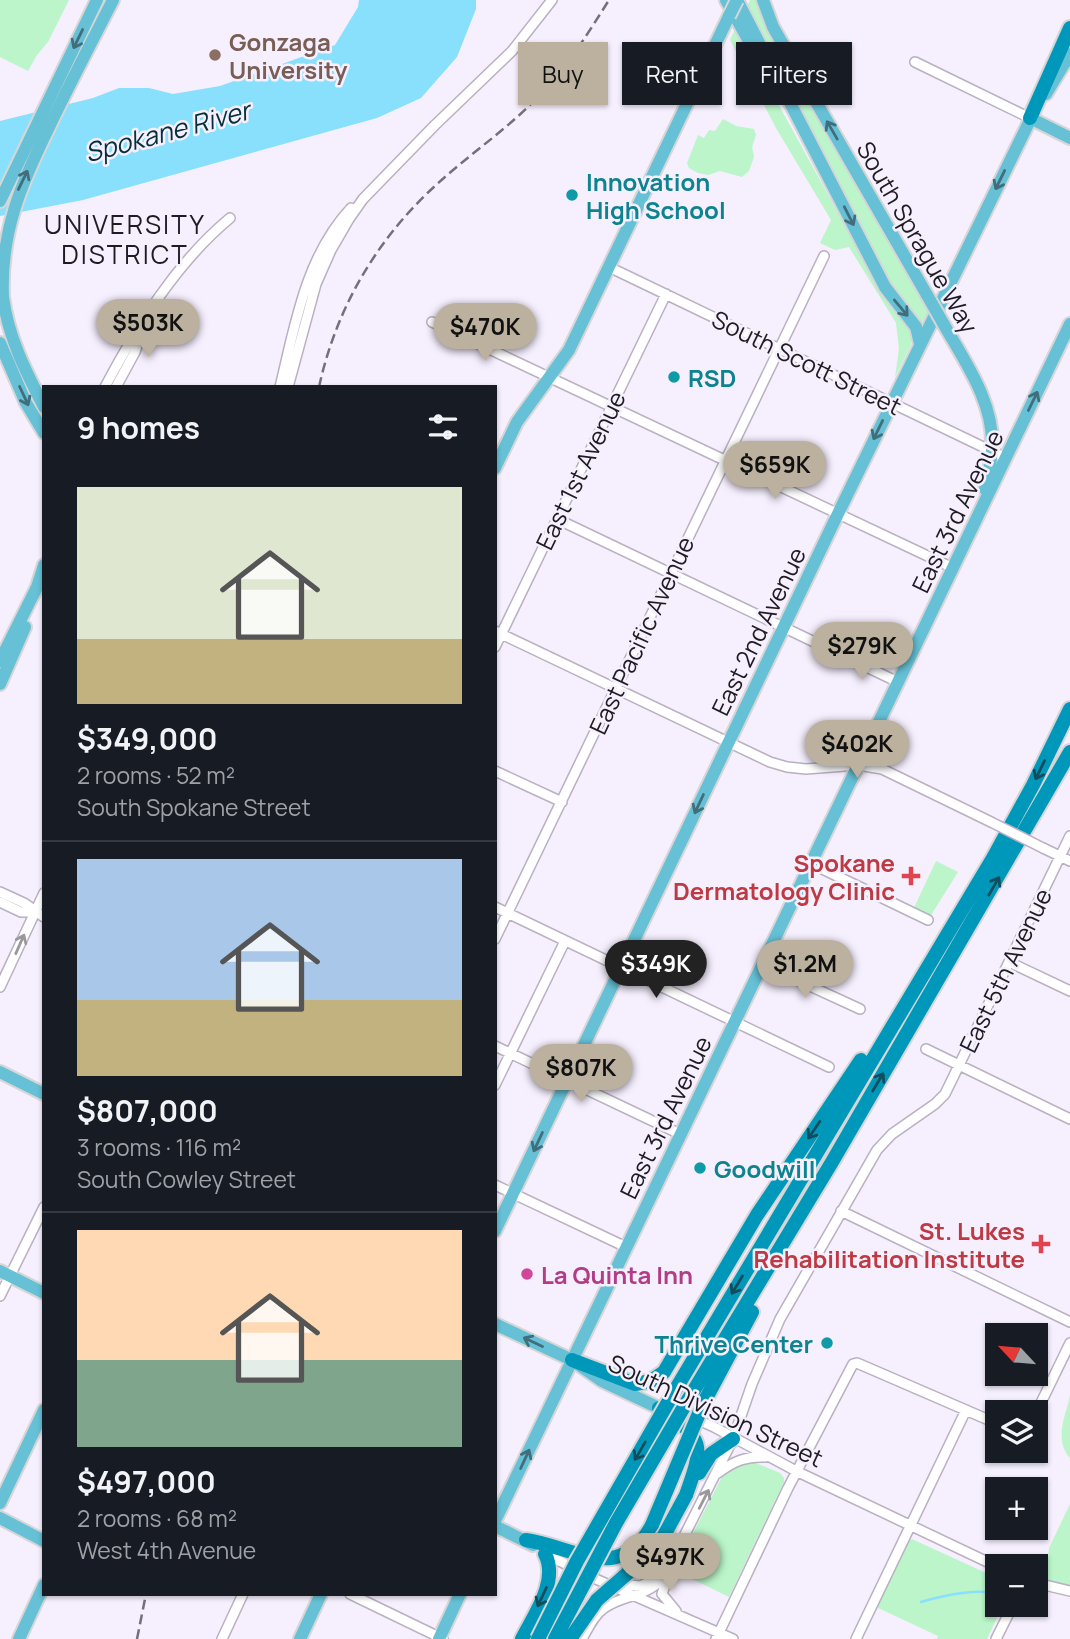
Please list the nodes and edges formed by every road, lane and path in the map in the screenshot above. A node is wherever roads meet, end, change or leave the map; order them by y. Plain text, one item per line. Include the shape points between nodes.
1 (97, 0) edge
2 (113, 0) edge
3 (552, 0) edge
4 (726, 0) edge
5 (737, 0) edge
6 (763, 0) edge
7 (1070, 27) edge
8 (750, 42) edge
9 (759, 42) edge
10 (1070, 54) edge
11 (915, 62) dead end
12 (792, 105) edge
13 (1030, 118) junction
14 (1070, 138) edge
15 (363, 199) junction
16 (0, 201) edge
17 (230, 218) dead end
18 (824, 256) dead end
19 (609, 267) junction
20 (666, 294) junction
21 (147, 317) junction
22 (432, 322) dead end
23 (1070, 324) edge
24 (919, 346) junction
25 (779, 347) junction
26 (6, 351) edge
27 (550, 377) junction
28 (106, 385) edge
29 (117, 385) edge
30 (281, 385) edge
31 (289, 385) edge
32 (892, 403) junction
33 (42, 404) edge
34 (611, 406) junction
35 (42, 430) edge
36 (992, 451) junction
37 (1006, 458) junction
38 (725, 460) junction
39 (497, 464) edge
40 (982, 506) junction
41 (838, 514) junction
42 (557, 519) junction
43 (953, 568) junction
44 (42, 571) edge
45 (670, 573) junction
46 (42, 592) edge
47 (783, 628) junction
48 (498, 632) edge
49 (0, 661) edge
50 (898, 682) junction
51 (0, 684) edge
52 (616, 688) junction
53 (1070, 709) edge
54 (728, 742) junction
55 (1070, 752) edge
56 (858, 765) junction
57 (497, 772) edge
58 (562, 802) junction
59 (1070, 836) edge
60 (1060, 856) junction
61 (1070, 861) edge
62 (810, 863) junction
63 (0, 892) edge
64 (0, 902) edge
65 (497, 908) edge
66 (961, 911) junction
67 (507, 913) junction
68 (39, 914) edge
69 (928, 920) dead end
70 (497, 935) edge
71 (565, 941) junction
72 (1009, 962) junction
73 (762, 964) junction
74 (621, 967) junction
75 (0, 987) edge
76 (1070, 991) edge
77 (860, 1009) dead end
78 (734, 1022) junction
79 (497, 1047) edge
80 (926, 1049) dead end
81 (511, 1053) junction
82 (959, 1066) junction
83 (829, 1067) dead end
84 (0, 1072) edge
85 (567, 1080) junction
86 (497, 1081) edge
87 (42, 1093) edge
88 (1070, 1119) edge
89 (680, 1134) junction
90 (832, 1162) junction
91 (497, 1186) edge
92 (513, 1193) junction
93 (42, 1210) edge
94 (841, 1210) junction
95 (497, 1227) edge
96 (626, 1247) junction
97 (5, 1273) edge
98 (42, 1292) edge
99 (0, 1296) edge
100 (1070, 1322) edge
101 (497, 1325) edge
102 (1070, 1343) edge
103 (572, 1360) junction
104 (1042, 1400) edge
105 (659, 1408) junction
106 (966, 1410) junction
107 (42, 1414) edge
108 (985, 1418) edge
109 (733, 1439) junction
110 (770, 1457) junction
111 (798, 1472) junction
112 (717, 1474) junction
113 (686, 1495) junction
114 (0, 1503) edge
115 (0, 1518) edge
116 (497, 1520) edge
117 (497, 1525) edge
118 (910, 1527) junction
119 (42, 1539) edge
120 (526, 1540) junction
121 (545, 1554) junction
122 (673, 1559) junction
123 (981, 1560) junction
124 (985, 1562) edge
125 (985, 1563) edge
126 (598, 1580) junction
127 (1048, 1586) edge
128 (42, 1589) edge
129 (1070, 1591) edge
130 (242, 1596) edge
131 (320, 1596) edge
132 (354, 1596) edge
133 (459, 1596) edge
134 (636, 1596) junction
135 (680, 1614) junction
136 (1006, 1617) edge
137 (717, 1636) edge
138 (441, 1638) edge
139 (19, 1639) edge
140 (222, 1639) edge
141 (300, 1639) edge
142 (522, 1639) edge
143 (538, 1639) edge
144 (555, 1639) edge
145 (570, 1639) edge
146 (582, 1639) edge
147 (733, 1639) edge
148 (856, 1639) edge
149 (996, 1639) edge

1 -> 16 main road
26 -> 2 main road via 2,296 6,223
3 - 15 street via 512,51
4 - 8 main road
5 - 9 main road, South Sprague Way
5 - 19 main road, bridge
36 -> 6 main road, South Sprague Way, bridge via 989,417 980,391 767,17
7 - 13 highway
10 - 13 main road, East 2nd Avenue
11 - 13 street
12 -> 24 main road, South Sprague Way via 885,287 916,327
13 - 14 main road
13 -> 24 main road, East 2nd Avenue
15 - 30 street via 338,223 316,262
15 - 31 street via 318,276
17 - 21 street via 182,267
18 - 25 street, East Pacific Avenue
19 - 20 street, South Scott Street
19 - 27 main road via 569,351
20 - 25 street, South Scott Street
20 - 34 street, East 1st Avenue
21 - 28 street
21 - 29 street
22 - 27 street
37 -> 23 main road, East 3rd Avenue
24 - 32 main road, East 2nd Avenue
25 - 32 street, South Scott Street
25 - 38 street, East Pacific Avenue
26 - 33 main road
26 -> 35 main road
27 - 34 street
27 - 39 main road via 517,422
32 - 36 street, South Scott Street
32 -> 41 main road, East 2nd Avenue
34 - 38 street
34 - 42 street, East 1st Avenue
36 - 37 street, South Scott Street
36 - 40 main road, South Sprague Way
37 - 40 main road, East 3rd Avenue
38 - 41 street
38 - 45 street, East Pacific Avenue
40 - 43 main road, East 3rd Avenue
41 - 43 street
41 - 47 main road, East 2nd Avenue
42 - 45 street
42 - 48 street, East 1st Avenue
43 - 50 main road, East 3rd Avenue
44 - 49 main road
45 - 47 street
45 - 52 street, East Pacific Avenue
46 - 51 main road
47 - 50 street
47 - 54 main road, East 2nd Avenue
48 - 52 street
50 - 56 main road, East 3rd Avenue
52 - 54 street
52 - 58 street, East Pacific Avenue
53 -> 66 highway via 1033,785
54 - 56 street via 787,767
54 -> 74 main road, East 2nd Avenue
90 -> 55 highway
56 - 60 street, bridge via 882,769
56 - 62 main road, East 3rd Avenue
57 - 58 street
58 - 67 street, East Pacific Avenue
59 - 60 street, East 5th Avenue
60 - 61 street
60 - 72 street, East 5th Avenue
62 - 69 street
62 - 73 main road, East 3rd Avenue
63 - 68 street
64 - 68 street via 20,912
65 - 67 street
66 -> 103 highway via 757,1214 669,1367 651,1381 635,1384
66 -> 143 highway, bridge via 674,1392
67 - 70 street, East Pacific Avenue
67 - 71 street
75 -> 68 street
71 - 74 street
71 - 81 street
72 - 76 street
72 - 82 street, East 5th Avenue
73 - 77 street
73 - 78 main road, East 3rd Avenue
74 - 78 street
74 - 85 main road, East 2nd Avenue
78 - 83 street
78 - 89 main road, East 3rd Avenue
79 - 81 street
80 - 82 street
81 - 85 street
81 - 86 street
82 - 88 street
82 - 94 street, East 5th Avenue via 945,1094 892,1133 877,1150
84 - 87 main road
85 - 89 street
85 -> 92 main road, East 2nd Avenue
89 - 96 main road, East 3rd Avenue
90 - 120 highway, bridge via 703,1404 644,1539 626,1553 604,1560
90 - 144 highway, bridge via 616,1523
91 - 92 street
92 - 95 main road, East 2nd Avenue
92 - 96 street
93 - 97 street
94 - 100 street
94 - 109 street, East 5th Avenue via 780,1319
96 - 103 main road, East 3rd Avenue
97 - 98 main road
97 - 99 street
103 -> 101 main road, South Division Street
102 - 104 street
103 - 105 main road, South Division Street via 602,1381
116 -> 103 main road, East 3rd Avenue
105 - 109 street, South Division Street via 673,1409
105 - 113 highway via 688,1429 697,1443 697,1462
106 - 108 street
106 - 111 street via 853,1364
106 - 118 street
107 - 114 main road
109 - 110 street, South Division Street
109 - 112 street, East 5th Avenue
109 - 113 highway via 710,1454
110 - 111 street, South Division Street
110 - 112 street via 737,1460
111 - 118 street, South Division Street
111 - 137 street
122 -> 112 street, East 5th Avenue
113 - 145 highway, bridge via 662,1539 597,1600
115 - 119 main road
117 - 120 main road
118 - 123 street, South Division Street
118 - 148 street
120 - 121 main road
121 - 126 street
121 -> 142 highway via 550,1567 548,1584
122 - 126 street via 657,1578 640,1586
122 - 134 street via 659,1583
122 - 135 street via 662,1594
123 - 124 street, South Division Street
123 - 125 street
126 - 134 street
127 - 129 street
128 - 139 main road
130 - 140 street
131 - 141 main road
132 - 138 street
133 - 138 main road
134 - 135 street
134 - 146 street via 605,1607
135 - 137 street
136 - 149 street
137 - 147 street

